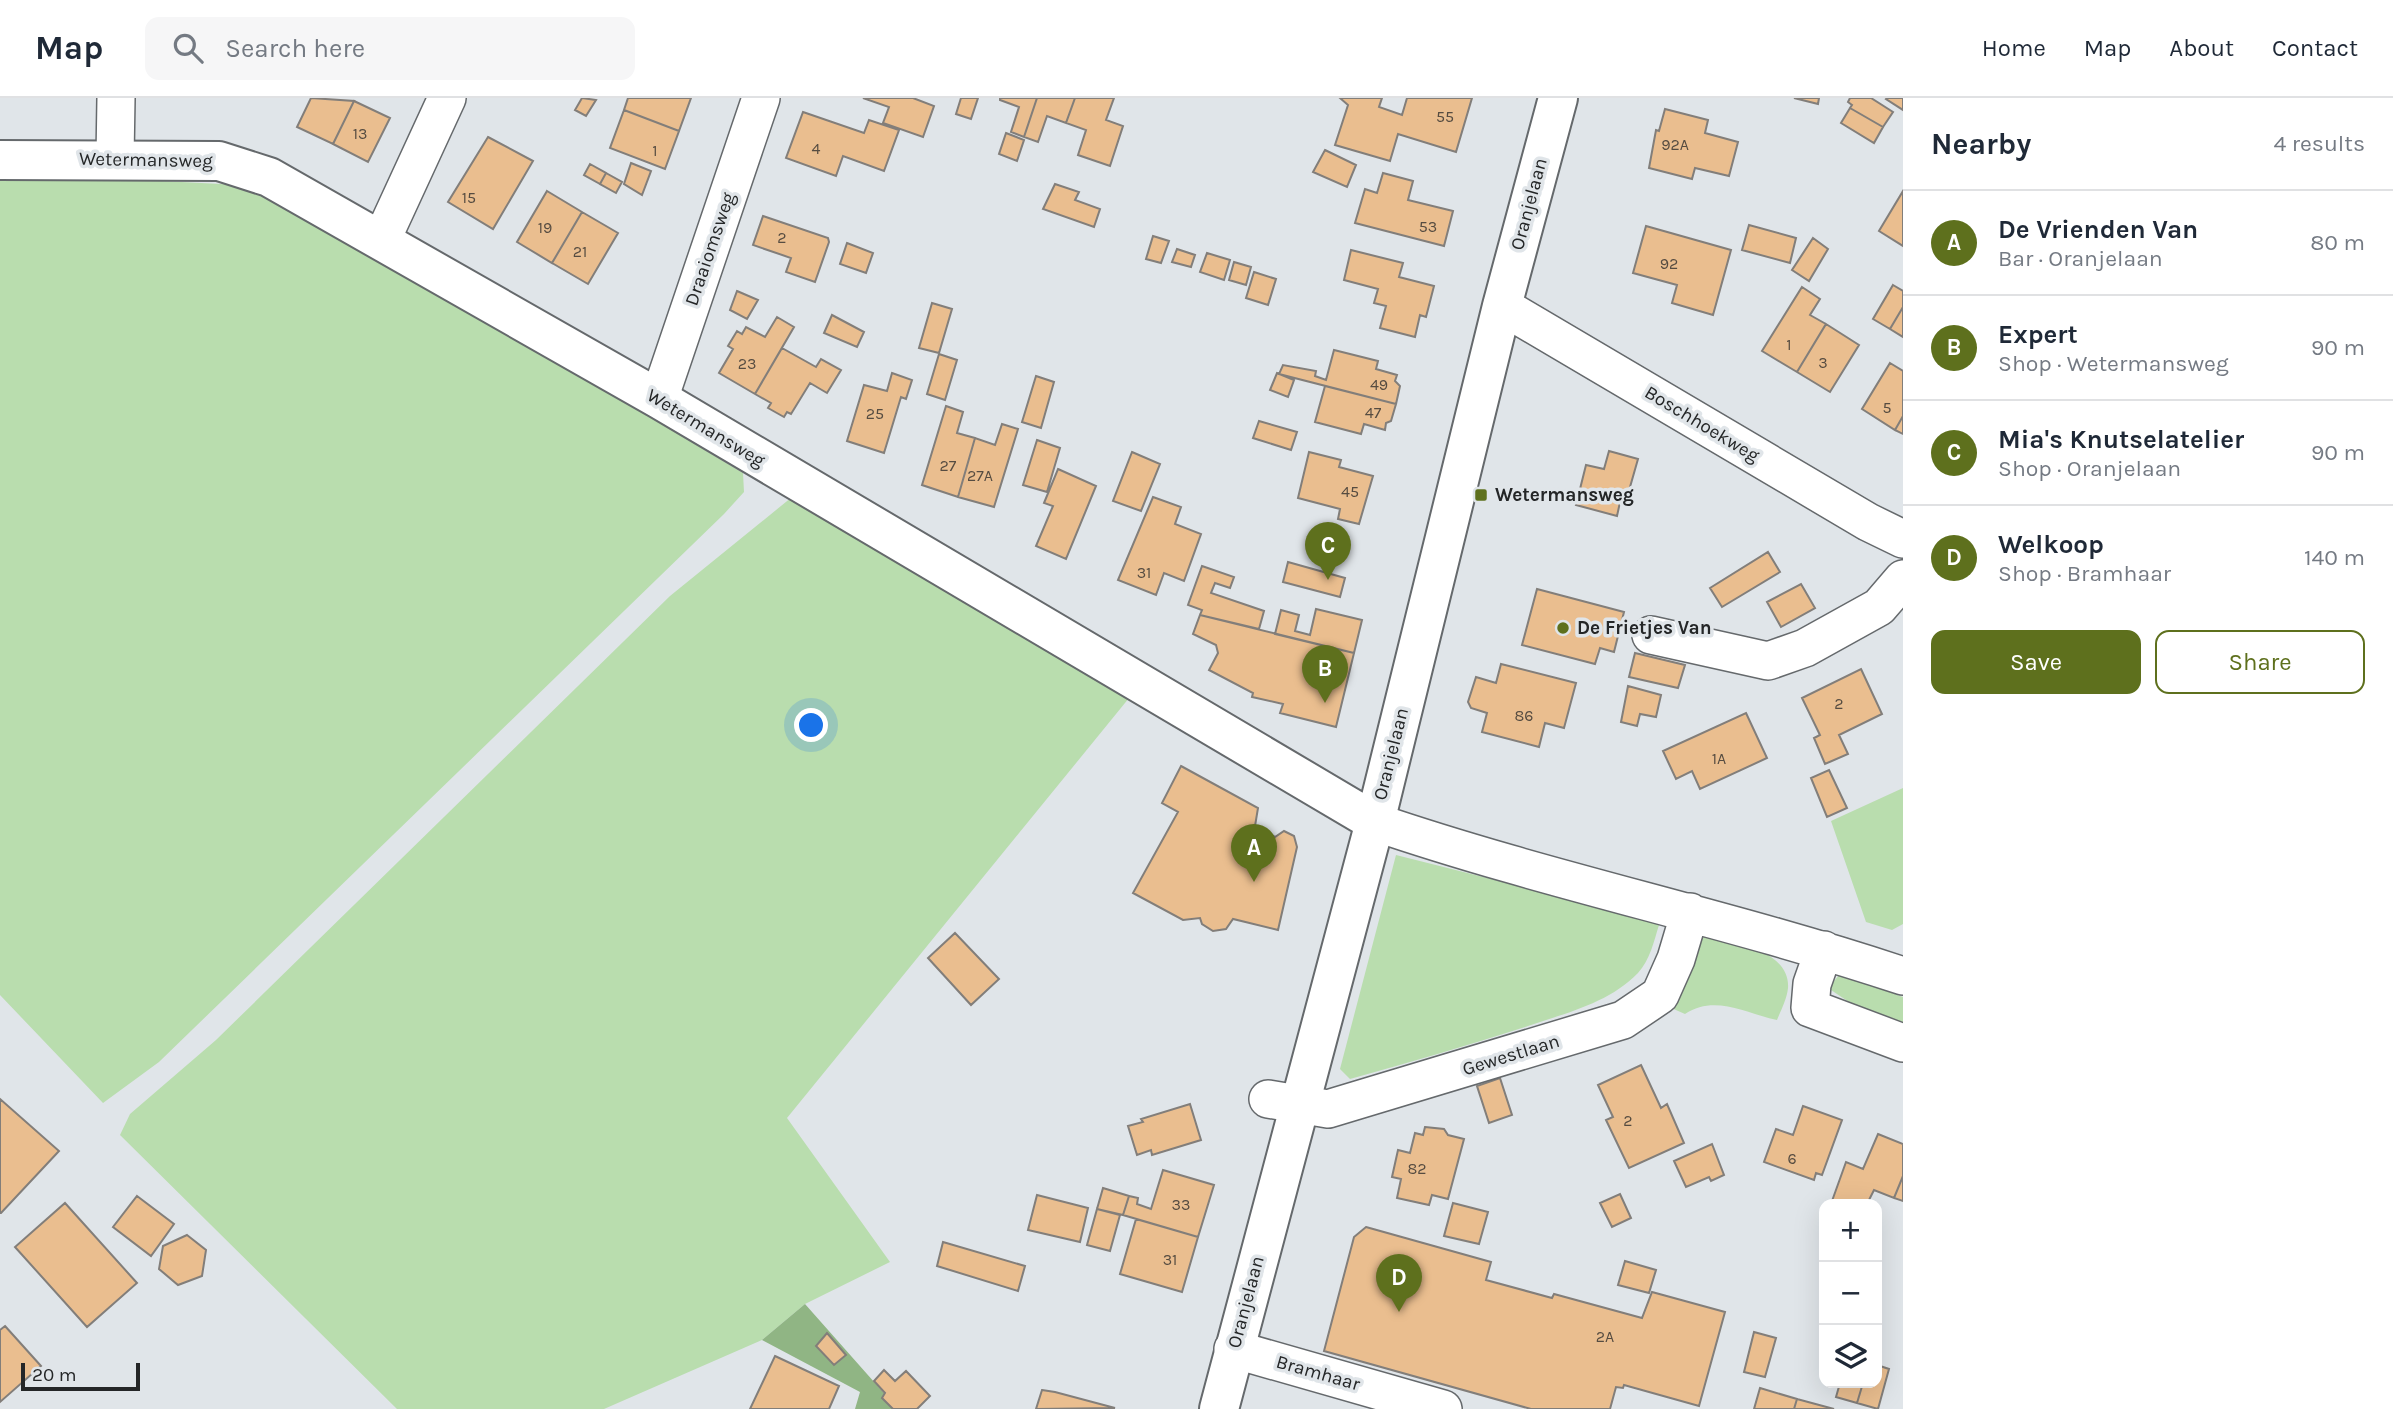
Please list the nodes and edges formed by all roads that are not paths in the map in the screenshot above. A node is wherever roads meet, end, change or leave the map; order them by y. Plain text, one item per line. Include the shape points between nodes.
1 (116, 98) edge
2 (447, 98) edge
3 (761, 98) edge
4 (1558, 98) edge
5 (115, 158) junction
6 (0, 160) edge
7 (382, 239) junction
8 (1502, 306) junction
9 (659, 400) junction
10 (1903, 539) edge
11 (1903, 579) edge
12 (1651, 635) dead end
13 (1375, 822) junction
14 (1690, 912) junction
15 (1824, 950) junction
16 (1903, 976) edge
17 (1903, 1044) edge
18 (1284, 1102) junction
19 (1233, 1349) junction
20 (1219, 1409) edge
21 (1443, 1409) edge

1 - 5 street
2 - 7 street
3 - 9 street, Draaiomsweg
4 - 8 street, Oranjelaan
5 - 6 street, Wetermansweg
5 - 7 street, Wetermansweg via 219,161 254,171
7 - 9 street, Wetermansweg
8 - 10 street, Boschhoekweg
8 - 13 street, Oranjelaan
9 - 13 street, Wetermansweg
11 - 12 street via 1879,607 1805,648 1768,661
13 - 14 street via 1441,846
13 - 18 street, Oranjelaan
14 - 15 street
14 - 18 street, Gewestlaan via 1660,995 1623,1020 1359,1102 1328,1109
15 - 16 street
15 - 17 street via 1812,984 1810,1008
18 - 19 street, Oranjelaan
19 - 20 street, Oranjelaan
19 - 21 street, Bramhaar

